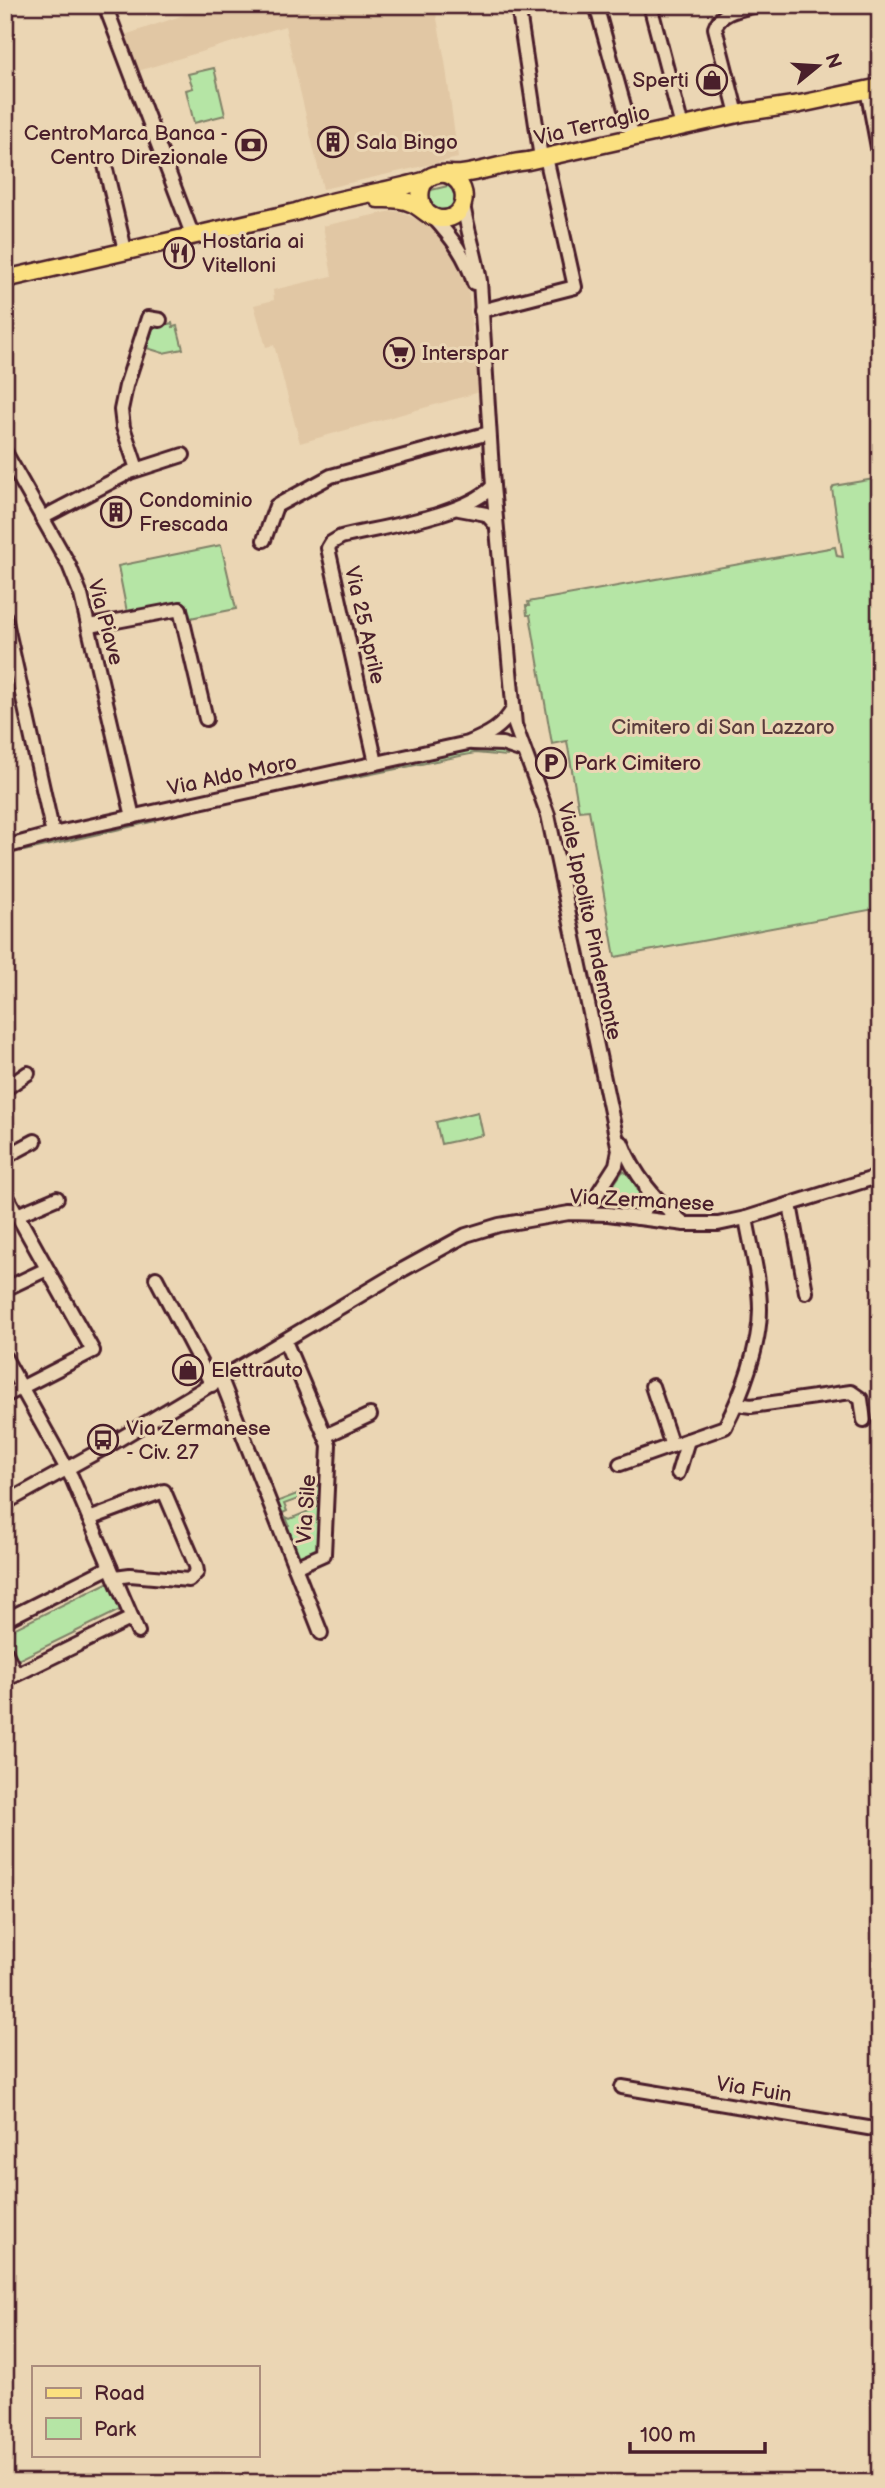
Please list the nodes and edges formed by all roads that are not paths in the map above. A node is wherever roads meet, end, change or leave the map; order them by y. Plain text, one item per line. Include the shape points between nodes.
1 (105, 5) edge
2 (518, 5) edge
3 (596, 5) edge
4 (650, 5) edge
5 (758, 5) edge
6 (880, 78) edge
7 (874, 88) edge
8 (742, 113) junction
9 (682, 127) junction
10 (633, 138) junction
11 (880, 158) edge
12 (538, 159) junction
13 (104, 161) dead end
14 (446, 174) junction
15 (427, 180) junction
16 (464, 200) junction
17 (296, 212) junction
18 (430, 215) junction
19 (192, 234) junction
20 (125, 250) junction
21 (5, 279) edge
22 (481, 311) junction
23 (160, 320) dead end
24 (489, 433) junction
25 (183, 455) dead end
26 (7, 458) edge
27 (137, 469) junction
28 (493, 486) junction
29 (458, 509) junction
30 (42, 518) junction
31 (496, 525) junction
32 (264, 540) dead end
33 (5, 617) edge
34 (90, 626) junction
35 (513, 709) junction
36 (206, 719) dead end
37 (499, 727) junction
38 (517, 731) junction
39 (468, 743) junction
40 (502, 744) junction
41 (523, 751) junction
42 (376, 763) junction
43 (133, 817) junction
44 (53, 834) junction
45 (5, 847) edge
46 (28, 1073) dead end
47 (5, 1089) edge
48 (616, 1128) junction
49 (35, 1141) dead end
50 (5, 1157) edge
51 (880, 1176) edge
52 (644, 1183) junction
53 (5, 1194) edge
54 (57, 1198) dead end
55 (790, 1204) junction
56 (586, 1212) junction
57 (17, 1215) junction
58 (638, 1218) junction
59 (746, 1218) junction
60 (685, 1224) junction
61 (47, 1269) junction
62 (156, 1278) dead end
63 (5, 1289) edge
64 (806, 1292) dead end
65 (285, 1341) junction
66 (5, 1358) edge
67 (216, 1382) junction
68 (652, 1386) dead end
69 (21, 1388) junction
70 (5, 1396) edge
71 (737, 1404) junction
72 (370, 1415) dead end
73 (864, 1420) dead end
74 (325, 1436) junction
75 (688, 1440) junction
76 (672, 1446) junction
77 (620, 1464) dead end
78 (67, 1469) junction
79 (677, 1473) dead end
80 (5, 1503) edge
81 (89, 1519) junction
82 (295, 1567) junction
83 (113, 1572) junction
84 (132, 1618) junction
85 (5, 1620) edge
86 (138, 1632) dead end
87 (321, 1633) dead end
88 (5, 1651) edge
89 (11, 1677) edge
90 (622, 2087) dead end
91 (880, 2130) edge

1 - 19 street
2 - 12 street
3 - 10 street
4 - 9 street
5 - 8 street via 723,16 715,28
6 - 8 main road, Via Terraglio
7 - 8 main road, Via Terraglio
7 - 11 street
8 - 9 main road, Via Terraglio
9 - 10 main road, Via Terraglio
10 - 12 main road, Via Terraglio
12 - 14 main road, Via Terraglio
12 - 16 main road, Via Terraglio via 477,179
12 - 22 street via 575,286
13 - 20 street
14 - 15 main road
14 - 16 main road via 457,180
15 - 17 main road
15 - 18 main road via 420,200
16 - 18 main road via 448,218
16 - 22 street, Viale Ippolito Pindemonte via 466,227 479,270
17 - 18 main road via 393,199 413,203
17 - 19 main road
18 - 22 street, Viale Ippolito Pindemonte via 468,263
19 - 20 main road
20 - 21 main road
22 - 24 street, Viale Ippolito Pindemonte
23 - 27 street via 148,318 123,396 121,418
24 - 28 street, Viale Ippolito Pindemonte
24 - 32 street via 331,476 276,506
25 - 27 street
26 - 30 street, Via Piave
27 - 30 street
28 - 29 street, Via 25 Aprile
28 - 31 street, Viale Ippolito Pindemonte
29 - 31 street via 486,514
29 - 42 street, Via 25 Aprile via 341,537 328,548
30 - 34 street, Via Piave via 75,578
31 - 35 street, Viale Ippolito Pindemonte
33 - 44 street
34 - 36 street via 180,609
34 - 43 street, Via Piave
35 - 37 street
35 - 38 street, Viale Ippolito Pindemonte
37 - 38 street via 509,725
37 - 39 street
38 - 40 street
38 - 41 street, Viale Ippolito Pindemonte
39 - 40 street
39 - 42 street, Via Aldo Moro
40 - 41 street
41 - 48 street, Viale Ippolito Pindemonte via 548,816
42 - 43 street, Via Aldo Moro
43 - 44 street, Via Aldo Moro
44 - 45 street, Via Aldo Moro
46 - 47 street
48 - 52 street, Viale Ippolito Pindemonte
48 - 56 street, Viale Ippolito Pindemonte via 618,1161
49 - 50 street
51 - 55 street, Via Zermanese
52 - 58 street via 648,1203
52 - 60 street, Viale Ippolito Pindemonte
53 - 57 street
54 - 57 street
55 - 59 street, Via Zermanese
55 - 64 street
56 - 58 street, Via Zermanese
56 - 65 street, Via Zermanese via 499,1225 455,1240
57 - 61 street
58 - 60 street, Via Zermanese
59 - 60 street, Via Zermanese
59 - 71 street via 760,1309
61 - 63 street
61 - 69 street via 93,1352
62 - 67 street, Via Sile
65 - 67 street, Via Zermanese
65 - 74 street, Via Sile
66 - 69 street
67 - 78 street, Via Zermanese
67 - 82 street, Via Sile
68 - 76 street
69 - 70 street
69 - 78 street
71 - 73 street via 851,1392 861,1399
71 - 75 street via 725,1427
72 - 74 street
74 - 82 street, Via Sile via 329,1445 324,1555
75 - 76 street
75 - 79 street
76 - 77 street
78 - 80 street, Via Zermanese
78 - 81 street
81 - 83 street
81 - 83 street via 164,1490 197,1573 189,1580
82 - 87 street, Via Sile
83 - 84 street
83 - 85 street
84 - 86 street
84 - 89 street
88 - 89 street
90 - 91 street, Via Fuin

